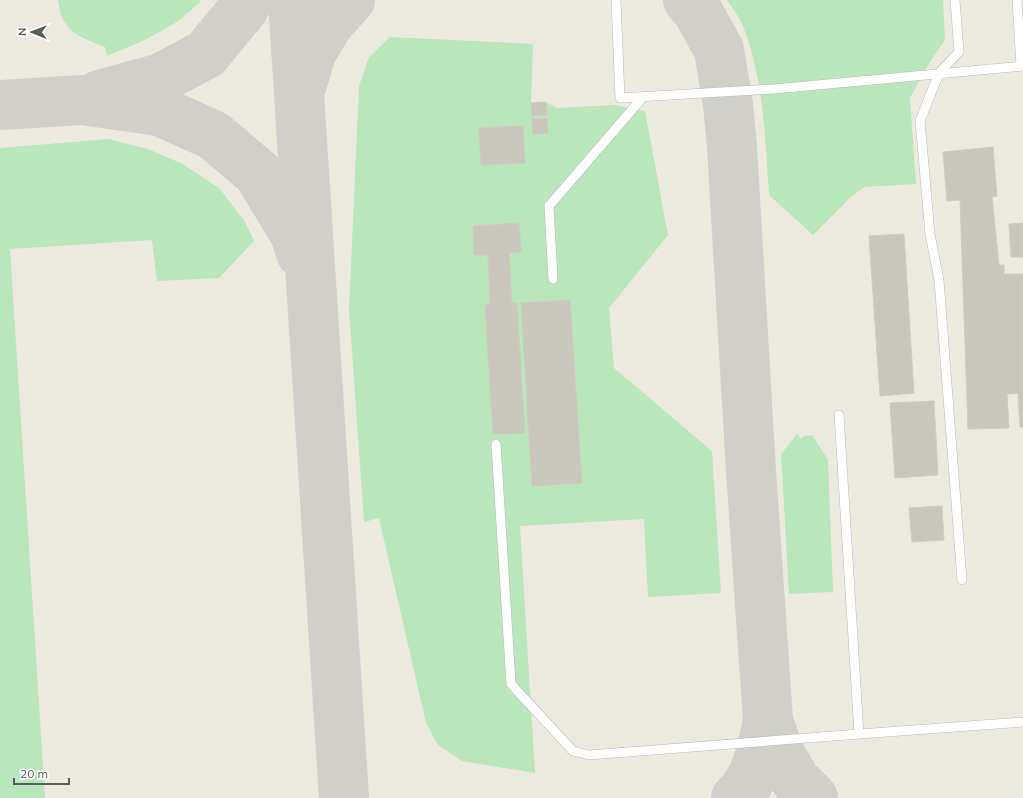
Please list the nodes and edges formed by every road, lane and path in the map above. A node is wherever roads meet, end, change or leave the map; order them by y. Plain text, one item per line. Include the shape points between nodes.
1 (616, 0) edge
2 (955, 0) edge
3 (1017, 0) edge
4 (1022, 66) edge
5 (939, 73) junction
6 (643, 97) junction
7 (553, 279) dead end
8 (839, 415) dead end
9 (496, 444) dead end
10 (962, 580) dead end
11 (1023, 722) edge
12 (859, 734) junction

1 - 6 lane via 620,98
2 - 5 lane via 959,52
3 - 4 lane
4 - 5 lane
5 - 6 lane via 774,89
5 - 10 lane via 920,121 930,234 939,280
6 - 7 lane via 549,206
8 - 12 lane
9 - 12 lane via 511,684 573,751 589,754
11 - 12 lane

